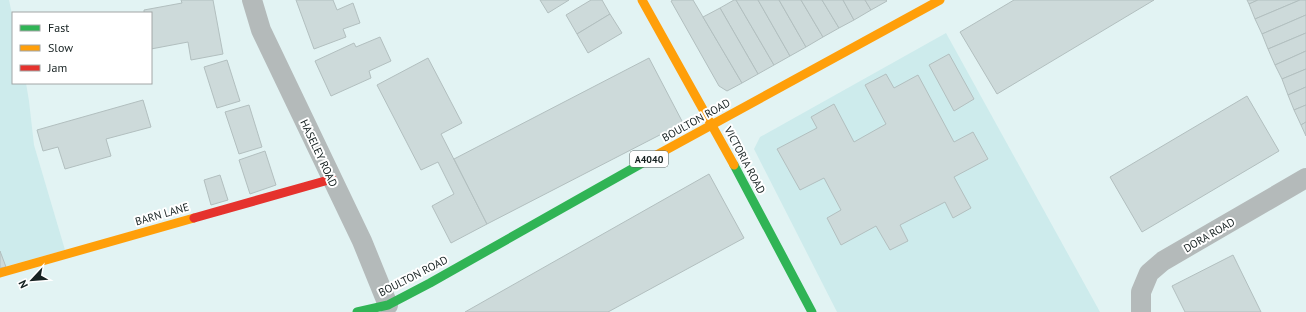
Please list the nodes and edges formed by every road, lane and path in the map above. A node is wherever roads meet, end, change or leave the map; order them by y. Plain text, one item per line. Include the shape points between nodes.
1 (252, 0) edge
2 (642, 0) edge
3 (940, 0) edge
4 (712, 124) junction
5 (1306, 178) edge
6 (332, 179) junction
7 (0, 273) edge
8 (388, 305) junction
9 (357, 312) edge
10 (812, 312) edge
11 (1142, 312) edge

1 - 6 street, HASELEY ROAD via 261,30
2 - 4 street, VICTORIA ROAD
3 - 4 street, BOULTON ROAD / A4040
4 - 8 street, BOULTON ROAD / A4040
4 - 10 street, VICTORIA ROAD
5 - 11 street, DORA ROAD via 1163,261 1149,273 1141,292
6 - 7 street, BARN LANE
6 - 8 street, HASELEY ROAD via 362,241
8 - 9 street, BOULTON ROAD / A4040

